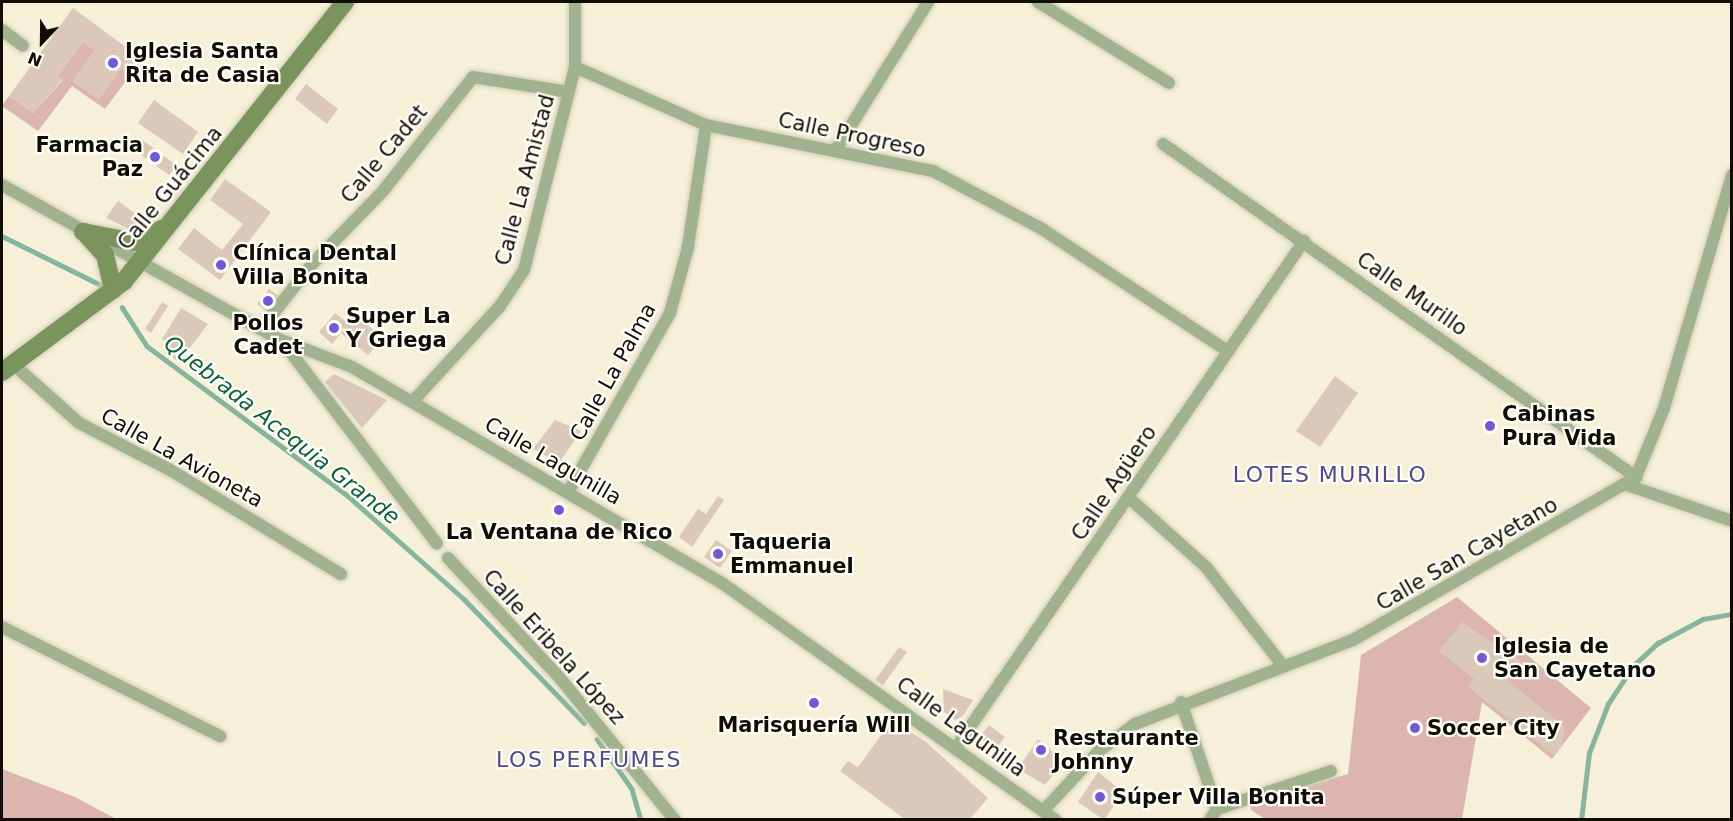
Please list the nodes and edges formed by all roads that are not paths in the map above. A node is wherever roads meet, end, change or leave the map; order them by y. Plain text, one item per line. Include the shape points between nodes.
1 (575, 2) edge
2 (928, 2) edge
3 (1038, 2) edge
4 (336, 5) edge
5 (2, 30) edge
6 (23, 46) dead end
7 (575, 67) junction
8 (1169, 83) dead end
9 (569, 92) junction
10 (706, 125) junction
11 (1163, 144) dead end
12 (835, 151) junction
13 (1731, 175) edge
14 (2, 185) edge
15 (172, 224) junction
16 (83, 232) junction
17 (1304, 242) junction
18 (138, 264) junction
19 (107, 295) junction
20 (261, 329) junction
21 (281, 340) junction
22 (1228, 351) junction
23 (7, 368) edge
24 (413, 401) junction
25 (1632, 481) junction
26 (568, 492) junction
27 (1128, 497) junction
28 (1731, 521) edge
29 (437, 544) dead end
30 (448, 558) dead end
31 (341, 574) dead end
32 (2, 627) edge
33 (1283, 666) junction
34 (1181, 702) junction
35 (220, 736) dead end
36 (957, 746) junction
37 (1331, 771) dead end
38 (1043, 811) junction
39 (1214, 814) edge
40 (675, 819) edge
41 (1055, 819) edge

1 - 7 street, Calle La Amistad
2 - 12 street
3 - 8 street
4 - 15 main road, Calle Guácima
5 - 6 street
7 - 9 street, Calle La Amistad
7 - 10 street, Calle Progreso
9 - 20 street, Calle Cadet via 473,77 383,190 313,263
9 - 24 street, Calle La Amistad via 524,270 500,306
10 - 12 street, Calle Progreso
10 - 26 street, Calle La Palma via 688,247 670,313
11 - 17 street, Calle Murillo
12 - 22 street, Calle Progreso via 933,171 988,198
13 - 25 street via 1664,408
14 - 16 street, Calle Lagunilla
15 - 16 main road via 135,242
15 - 18 main road, Calle Guácima
16 - 18 street, Calle Lagunilla
16 - 19 main road via 105,255
17 - 22 street, Calle Agüero
17 - 25 street, Calle Murillo
18 - 19 main road, Calle Guácima
18 - 20 street, Calle Lagunilla
19 - 23 main road, Calle Guácima
20 - 21 street, Calle Lagunilla
21 - 24 street, Calle Lagunilla via 352,367
21 - 29 street
22 - 27 street, Calle Agüero
23 - 31 street, Calle La Avioneta via 80,423 172,471
24 - 26 street, Calle Lagunilla
25 - 28 street, Calle Murillo
25 - 33 street, Calle San Cayetano via 1399,617
26 - 36 street, Calle Lagunilla via 732,589
27 - 33 street via 1206,567
27 - 36 street, Calle Agüero
30 - 40 street, Calle Eribela López via 559,677
32 - 35 street
33 - 34 street, Calle San Cayetano
34 - 38 street, Calle San Cayetano via 1135,724 1099,751
34 - 39 street
36 - 38 street, Calle Lagunilla
37 - 39 street
38 - 41 street, Calle Lagunilla

